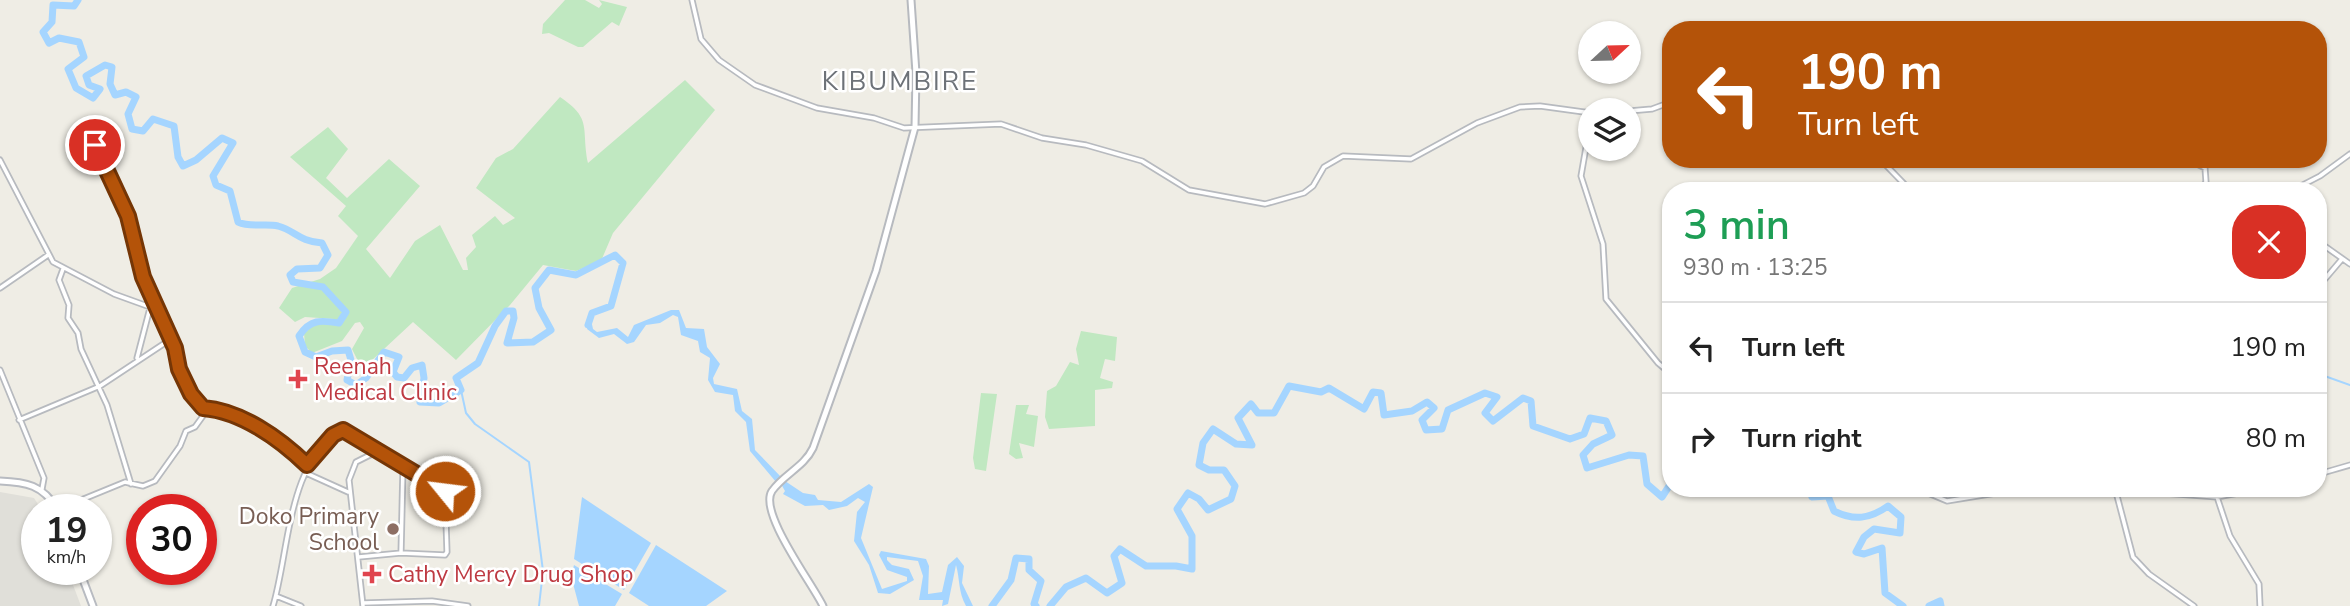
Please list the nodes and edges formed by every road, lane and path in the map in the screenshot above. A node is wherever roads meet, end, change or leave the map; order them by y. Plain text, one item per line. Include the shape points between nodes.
1 (692, 0) edge
2 (911, 0) edge
3 (1662, 105) edge
4 (1641, 110) edge
5 (1578, 111) edge
6 (915, 127) junction
7 (95, 145) dead end
8 (2350, 154) edge
9 (0, 160) edge
10 (1584, 161) edge
11 (1889, 168) edge
12 (1902, 182) edge
13 (2308, 182) edge
14 (2327, 248) edge
15 (48, 255) junction
16 (2342, 259) junction
17 (2350, 264) edge
18 (63, 269) junction
19 (2327, 277) edge
20 (0, 288) edge
21 (151, 304) junction
22 (171, 339) junction
23 (136, 360) junction
24 (1662, 366) edge
25 (0, 370) edge
26 (100, 386) junction
27 (208, 409) junction
28 (19, 421) junction
29 (376, 452) junction
30 (307, 465) junction
31 (2350, 465) edge
32 (403, 467) junction
33 (305, 472) junction
34 (2327, 472) edge
35 (0, 481) edge
36 (131, 484) junction
37 (42, 489) junction
38 (348, 492) junction
39 (46, 494) edge
40 (95, 494) edge
41 (1937, 497) edge
42 (1971, 497) edge
43 (2117, 497) edge
44 (2217, 497) edge
45 (401, 553) junction
46 (359, 557) junction
47 (85, 585) edge
48 (276, 596) junction
49 (363, 604) edge
50 (93, 606) edge
51 (274, 606) edge
52 (301, 606) edge
53 (468, 606) edge
54 (823, 606) edge
55 (2194, 606) edge
56 (2260, 606) edge

1 - 6 street via 696,27 709,50 755,85 817,108
2 - 6 street
3 - 4 street
5 - 6 street via 1520,107 1477,123 1412,159 1343,156 1324,167 1304,193 1265,204 1189,190 1142,161 1000,124
6 - 54 street via 876,271 825,422 811,453 779,483 768,501 772,518
7 - 21 street via 128,216
8 - 13 street
9 - 15 street
10 - 24 street via 1581,176 1603,244 1606,299
11 - 12 street
14 - 16 street
15 - 18 street
15 - 20 street
16 - 17 street
16 - 19 street
18 - 21 street via 114,294
18 - 26 street via 59,280 69,305 68,318
21 - 22 street
21 - 23 street
22 - 23 street
22 - 27 street via 187,388 196,402
23 - 26 street
25 - 28 street
26 - 28 street
26 - 36 street
27 - 30 street via 222,409 257,427
27 - 36 street via 195,427 187,430 155,481
28 - 37 street via 44,478
29 - 30 street via 343,430
29 - 32 street
29 - 38 street via 353,467
30 - 33 street
31 - 34 street
32 - 45 street
32 - 45 street via 445,491 447,552
33 - 38 street
33 - 48 street
35 - 37 street
36 - 40 street via 125,482
37 - 39 street
38 - 46 street
41 - 42 street via 1947,501
43 - 55 street via 2133,557 2149,575
44 - 56 street via 2230,536 2259,584
45 - 46 street
46 - 49 street
47 - 50 street
48 - 51 street
48 - 52 street
49 - 53 street via 432,601

